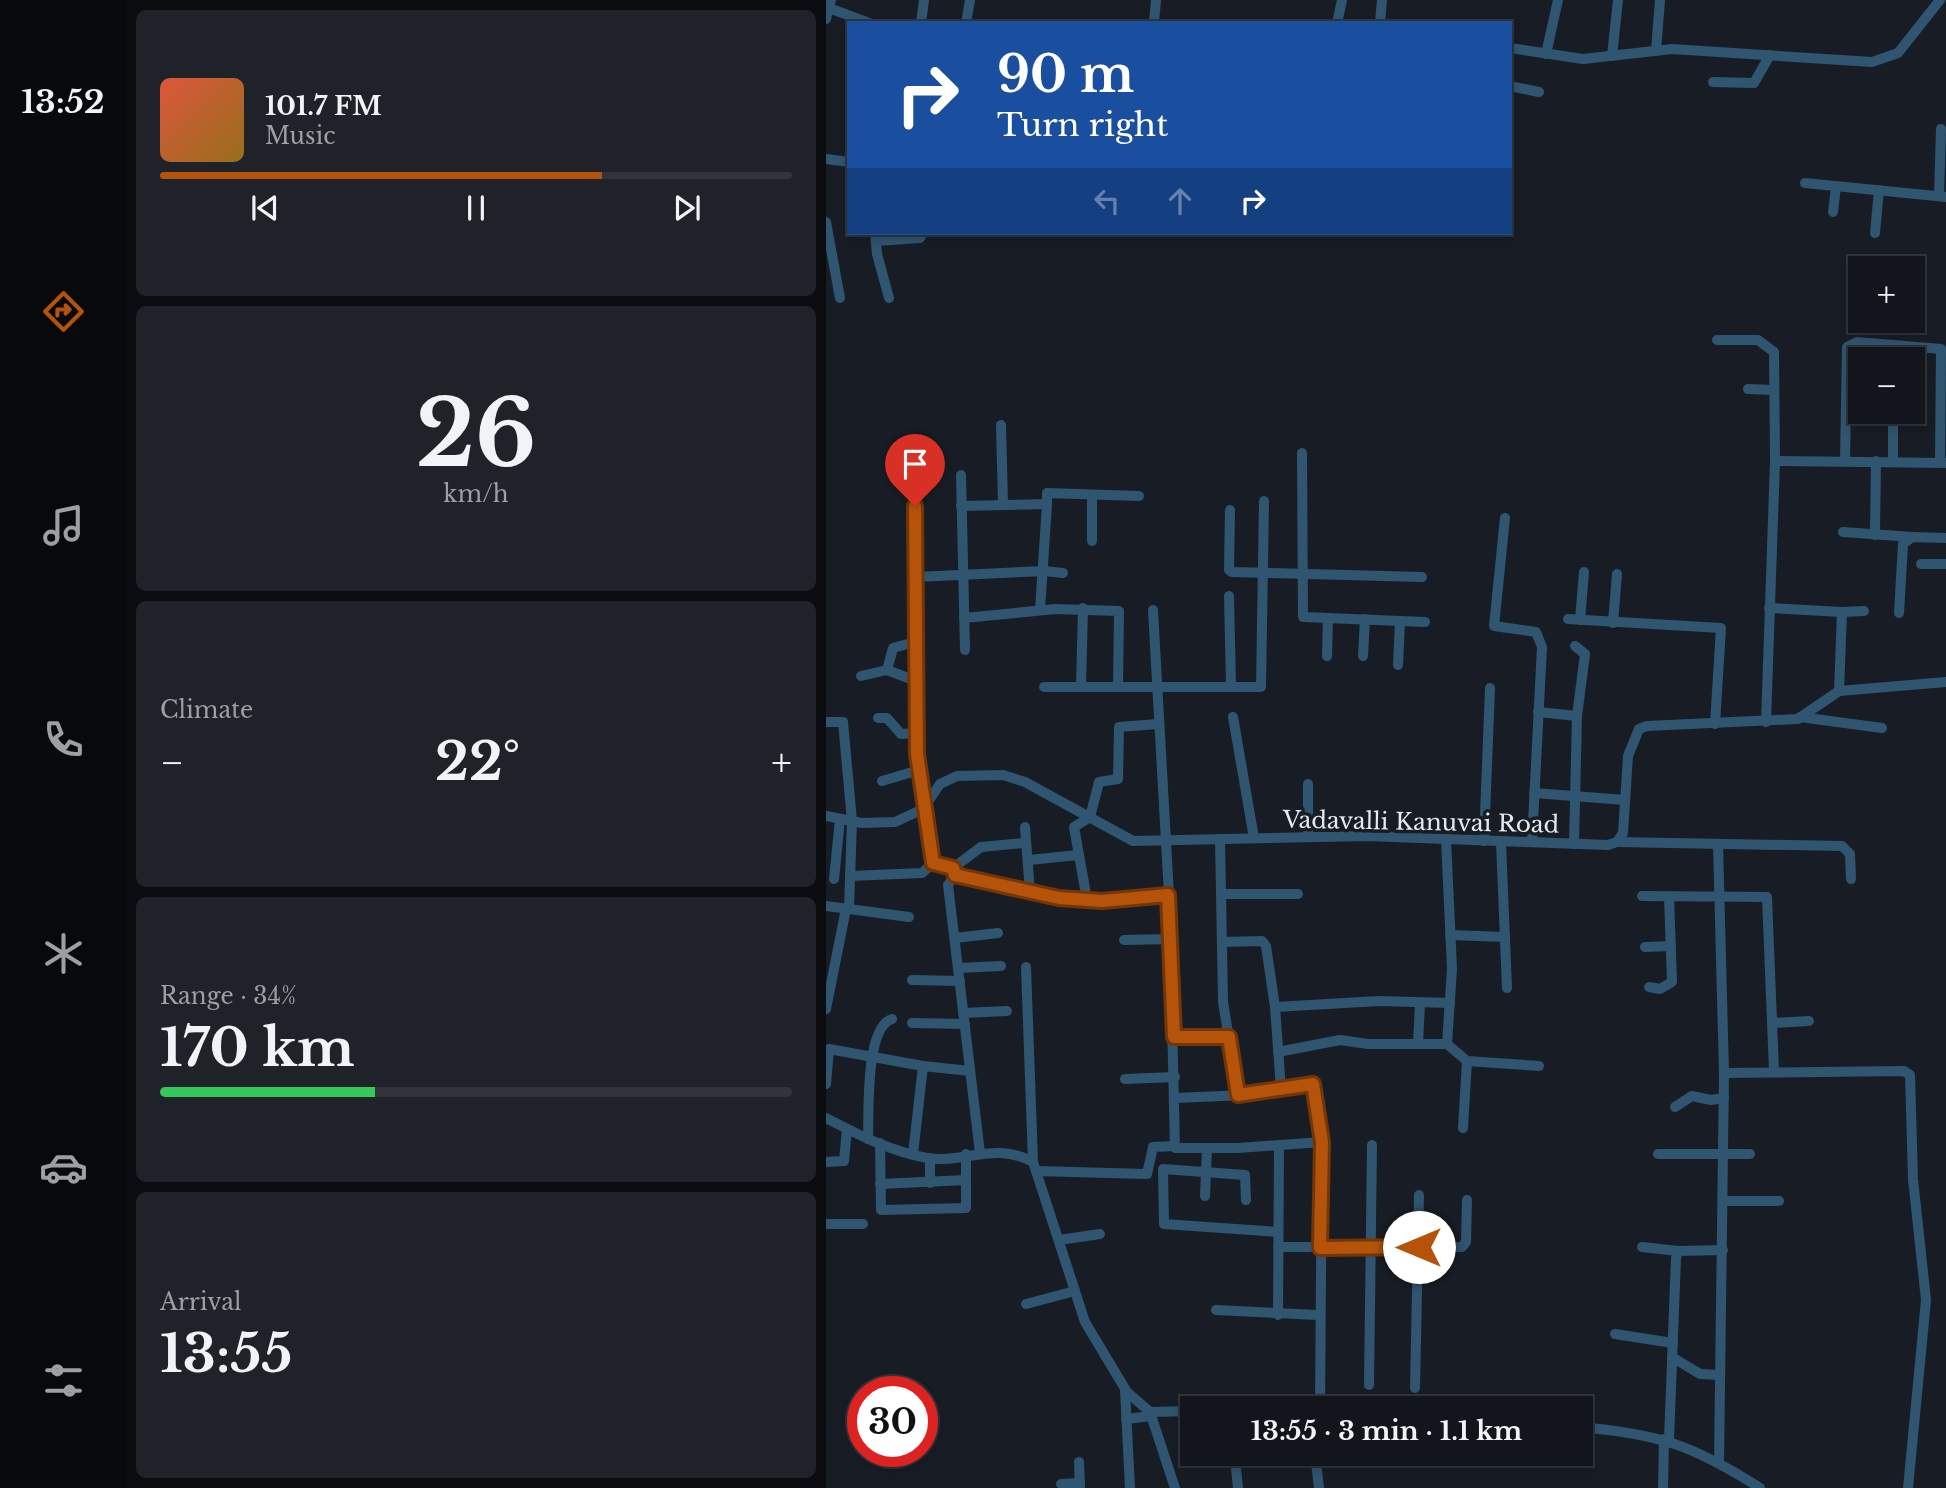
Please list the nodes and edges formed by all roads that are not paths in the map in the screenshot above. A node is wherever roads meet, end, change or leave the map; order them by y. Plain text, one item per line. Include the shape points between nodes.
1 (924, 0) edge
2 (970, 0) edge
3 (1156, 0) edge
4 (1342, 0) edge
5 (1382, 0) edge
6 (1558, 0) edge
7 (1618, 0) edge
8 (1660, 0) edge
9 (1940, 0) edge
10 (830, 4) edge
11 (826, 19) edge
12 (865, 21) edge
13 (921, 21) edge
14 (967, 21) edge
15 (1154, 21) edge
16 (1337, 21) edge
17 (1380, 21) edge
18 (1512, 48) edge
19 (1656, 51) junction
20 (1546, 54) junction
21 (1770, 55) junction
22 (1612, 56) junction
23 (1713, 82) dead end
24 (1512, 86) edge
25 (1539, 92) dead end
26 (1941, 129) dead end
27 (826, 159) edge
28 (847, 162) edge
29 (1805, 183) dead end
30 (1836, 187) junction
31 (1879, 190) junction
32 (1942, 197) edge
33 (1833, 212) dead end
34 (826, 222) edge
35 (1875, 233) dead end
36 (922, 235) edge
37 (875, 237) edge
38 (830, 270) edge
39 (840, 298) dead end
40 (889, 298) dead end
41 (1717, 340) dead end
42 (1894, 345) joint
43 (1748, 389) dead end
44 (1774, 390) junction
45 (1944, 412) edge
46 (1893, 424) edge
47 (1001, 425) dead end
48 (1302, 453) dead end
49 (1775, 461) junction
50 (1845, 461) junction
51 (1875, 461) junction
52 (1893, 461) junction
53 (1943, 462) edge
54 (913, 472) dead end
55 (961, 475) dead end
56 (1092, 495) junction
57 (1139, 496) dead end
58 (1264, 501) dead end
59 (1003, 503) junction
60 (1047, 503) junction
61 (961, 506) junction
62 (1230, 510) dead end
63 (1505, 518) dead end
64 (1843, 533) dead end
65 (1875, 535) junction
66 (1912, 537) junction
67 (1946, 538) edge
68 (1092, 541) dead end
69 (1921, 564) dead end
70 (1946, 564) edge
71 (1044, 571) junction
72 (1584, 572) dead end
73 (1063, 573) dead end
74 (1616, 574) dead end
75 (1263, 575) junction
76 (1303, 576) junction
77 (916, 577) junction
78 (1422, 577) dead end
79 (963, 578) junction
80 (1230, 596) dead end
81 (1083, 608) junction
82 (1769, 608) junction
83 (1041, 610) junction
84 (1153, 610) dead end
85 (1864, 611) dead end
86 (1842, 612) junction
87 (1899, 612) dead end
88 (964, 618) junction
89 (1328, 618) junction
90 (1568, 619) dead end
91 (1365, 620) junction
92 (1580, 620) junction
93 (1400, 621) junction
94 (1425, 622) dead end
95 (1613, 623) junction
96 (915, 642) junction
97 (1575, 646) dead end
98 (965, 650) dead end
99 (1327, 656) dead end
100 (1363, 656) dead end
101 (1398, 664) dead end
102 (887, 670) junction
103 (861, 676) dead end
104 (916, 681) junction
105 (1946, 682) edge
106 (1081, 686) junction
107 (1044, 687) dead end
108 (1118, 687) junction
109 (1156, 687) junction
110 (1230, 687) junction
111 (1490, 688) dead end
112 (1839, 691) junction
113 (1538, 712) junction
114 (1577, 716) junction
115 (1800, 717) junction
116 (877, 718) dead end
117 (1233, 718) dead end
118 (826, 722) edge
119 (1766, 722) junction
120 (1158, 724) junction
121 (1715, 724) junction
122 (1882, 728) dead end
123 (917, 733) junction
124 (919, 770) junction
125 (882, 780) dead end
126 (1308, 784) dead end
127 (1534, 793) junction
128 (1575, 796) junction
129 (1625, 800) junction
130 (923, 809) junction
131 (826, 816) edge
132 (1090, 817) junction
133 (840, 818) junction
134 (852, 821) junction
135 (1025, 827) dead end
136 (1308, 837) junction
137 (1254, 838) junction
138 (1220, 839) junction
139 (1446, 839) junction
140 (1165, 840) junction
141 (1484, 841) junction
142 (1501, 842) junction
143 (1532, 842) junction
144 (1617, 842) junction
145 (1024, 843) junction
146 (1574, 844) junction
147 (1718, 844) junction
148 (1078, 855) junction
149 (1029, 860) junction
150 (933, 863) junction
151 (954, 872) junction
152 (850, 876) junction
153 (834, 879) dead end
154 (1851, 879) dead end
155 (1030, 892) junction
156 (1221, 894) junction
157 (1298, 894) dead end
158 (1168, 895) junction
159 (1642, 896) dead end
160 (1669, 897) junction
161 (1720, 897) junction
162 (1087, 900) junction
163 (826, 906) edge
164 (847, 909) junction
165 (909, 917) dead end
166 (998, 933) dead end
167 (1450, 935) junction
168 (1505, 937) junction
169 (955, 939) junction
170 (1171, 939) junction
171 (1124, 940) dead end
172 (1222, 942) junction
173 (1671, 946) junction
174 (1645, 947) dead end
175 (1001, 966) dead end
176 (1026, 967) dead end
177 (958, 968) junction
178 (912, 980) dead end
179 (960, 981) junction
180 (1649, 986) dead end
181 (1507, 988) dead end
182 (1420, 1003) junction
183 (1450, 1003) junction
184 (1275, 1007) junction
185 (826, 1009) edge
186 (1007, 1011) dead end
187 (892, 1019) dead end
188 (964, 1019) junction
189 (1809, 1021) dead end
190 (912, 1023) dead end
191 (1772, 1023) junction
192 (1174, 1037) junction
193 (1229, 1037) junction
194 (1418, 1044) junction
195 (1447, 1044) junction
196 (1278, 1052) junction
197 (872, 1058) junction
198 (1466, 1061) junction
199 (923, 1066) junction
200 (1539, 1066) dead end
201 (970, 1071) junction
202 (1774, 1071) junction
203 (1724, 1073) junction
204 (1175, 1077) junction
205 (1125, 1079) dead end
206 (826, 1084) edge
207 (1281, 1089) junction
208 (1238, 1095) junction
209 (1175, 1098) junction
210 (1724, 1098) junction
211 (1675, 1107) dead end
212 (826, 1118) edge
213 (1463, 1128) dead end
214 (847, 1129) junction
215 (868, 1139) junction
216 (1322, 1142) junction
217 (880, 1143) junction
218 (1279, 1145) junction
219 (1371, 1145) dead end
220 (1175, 1146) junction
221 (1207, 1148) junction
222 (980, 1153) junction
223 (913, 1154) junction
224 (966, 1154) junction
225 (1658, 1154) dead end
226 (1750, 1154) dead end
227 (1724, 1155) junction
228 (929, 1158) junction
229 (826, 1163) edge
230 (1034, 1167) junction
231 (1206, 1172) junction
232 (966, 1180) junction
233 (880, 1184) junction
234 (930, 1184) junction
235 (1419, 1195) dead end
236 (1205, 1196) dead end
237 (1246, 1200) dead end
238 (1467, 1200) dead end
239 (1723, 1201) junction
240 (1779, 1201) dead end
241 (826, 1224) edge
242 (863, 1224) dead end
243 (1278, 1232) junction
244 (1100, 1234) dead end
245 (1059, 1240) junction
246 (1278, 1247) junction
247 (1371, 1247) junction
248 (1419, 1247) junction
249 (1642, 1247) dead end
250 (1320, 1248) junction
251 (1723, 1250) junction
252 (1678, 1251) junction
253 (1075, 1291) junction
254 (1026, 1304) dead end
255 (1216, 1310) dead end
256 (1278, 1315) junction
257 (1318, 1315) junction
258 (1615, 1334) dead end
259 (1673, 1343) junction
260 (1672, 1357) junction
261 (1720, 1375) junction
262 (1369, 1385) dead end
263 (1415, 1388) dead end
264 (1125, 1389) junction
265 (1320, 1396) edge
266 (1180, 1412) edge
267 (1151, 1414) junction
268 (1126, 1419) junction
269 (1593, 1429) edge
270 (1667, 1439) junction
271 (1079, 1462) dead end
272 (1719, 1462) junction
273 (1236, 1466) edge
274 (1316, 1466) edge
275 (1061, 1484) dead end
276 (1080, 1486) edge
277 (1130, 1488) edge
278 (1175, 1488) edge
279 (1238, 1488) edge
280 (1319, 1488) edge
281 (1663, 1488) edge
282 (1760, 1488) edge
283 (1908, 1488) edge

1 - 13 street
2 - 14 street
3 - 15 street
4 - 16 street
5 - 17 street
6 - 20 street
7 - 22 street
8 - 19 street
9 - 21 street via 1898,53 1872,62
10 - 11 street
10 - 12 street
18 - 20 street
19 - 21 street
19 - 22 street
20 - 22 street via 1583,60
21 - 23 street via 1754,83
24 - 25 street
26 - 32 street
27 - 28 street
29 - 30 street
30 - 31 street
30 - 33 street
31 - 32 street
31 - 35 street
34 - 38 street
36 - 37 street
37 - 40 street
38 - 39 street
41 - 44 street via 1758,340 1774,352
42 - 45 street via 1941,349
42 - 50 street via 1857,342 1847,347
43 - 44 street
44 - 49 street
45 - 53 street
46 - 52 street
47 - 59 street
48 - 76 street
49 - 50 street
49 - 82 street
50 - 51 street
51 - 52 street
51 - 65 street
52 - 53 street
54 - 77 street
55 - 61 street
56 - 57 street
56 - 60 street via 1047,493
56 - 68 street
58 - 75 street
59 - 60 street
59 - 61 street
60 - 71 street
61 - 79 street
62 - 75 street via 1228,570
63 - 113 street via 1494,626 1536,632 1542,647
64 - 65 street
65 - 66 street
66 - 67 street
66 - 87 street via 1903,544
69 - 70 street
71 - 73 street
71 - 79 street
71 - 83 street
72 - 92 street
74 - 95 street
75 - 76 street
75 - 110 street via 1261,687
76 - 78 street
76 - 89 street via 1303,617
77 - 79 street
77 - 96 street
79 - 88 street
80 - 110 street
81 - 83 street
81 - 106 street
81 - 108 street via 1119,611
82 - 86 street
82 - 119 street
83 - 88 street
84 - 109 street
85 - 86 street
86 - 112 street
88 - 98 street
89 - 91 street
89 - 99 street
90 - 92 street
91 - 93 street
91 - 100 street
92 - 95 street
93 - 94 street
93 - 101 street
95 - 121 street via 1721,628
96 - 102 street via 893,648
96 - 104 street
97 - 114 street via 1585,654
102 - 103 street
102 - 104 street
104 - 123 street
105 - 112 street
106 - 107 street
106 - 108 street
108 - 109 street
109 - 110 street
109 - 120 street
111 - 141 street
112 - 115 street
113 - 114 street
113 - 127 street
114 - 128 street
115 - 119 street
115 - 122 street
116 - 123 street via 887,718 901,734
117 - 137 street
118 - 134 street via 844,722
119 - 121 street
120 - 132 street via 1119,727 1118,779 1099,782
120 - 140 street
121 - 129 street via 1639,729 1628,756
123 - 124 street
124 - 125 street
124 - 130 street
126 - 136 street
127 - 128 street
127 - 143 street
128 - 129 street
128 - 146 street
129 - 144 street via 1623,833
130 - 132 street, Vadavalli Kanuvai Road via 940,784 957,776 1003,775
130 - 134 street, Vadavalli Kanuvai Road via 895,822
130 - 150 street
131 - 133 street, Vadavalli Kanuvai Road
132 - 140 street, Vadavalli Kanuvai Road via 1133,841
132 - 148 street via 1074,827
133 - 134 street, Vadavalli Kanuvai Road
133 - 153 street
134 - 152 street
135 - 145 street
136 - 137 street, Vadavalli Kanuvai Road
136 - 139 street, Vadavalli Kanuvai Road
137 - 138 street, Vadavalli Kanuvai Road
138 - 140 street, Vadavalli Kanuvai Road
138 - 156 street
139 - 141 street, Vadavalli Kanuvai Road
139 - 167 street
140 - 158 street
141 - 142 street, Vadavalli Kanuvai Road
142 - 143 street, Vadavalli Kanuvai Road
142 - 168 street
143 - 146 street, Vadavalli Kanuvai Road
144 - 146 street, Vadavalli Kanuvai Road
144 - 147 street, Vadavalli Kanuvai Road
145 - 149 street
145 - 151 street via 981,847
147 - 154 street, Vadavalli Kanuvai Road via 1842,846 1850,854
147 - 161 street
148 - 149 street
148 - 162 street
149 - 155 street
150 - 151 street
150 - 152 street via 922,873
151 - 155 street
151 - 169 street via 948,885
152 - 164 street
155 - 162 street
156 - 157 street
156 - 172 street
158 - 162 street
158 - 170 street
159 - 160 street
160 - 161 street
160 - 173 street
161 - 191 street via 1767,897
161 - 203 street
163 - 164 street
164 - 165 street
164 - 185 street
166 - 169 street
167 - 168 street
167 - 183 street
168 - 181 street
169 - 177 street
170 - 171 street
170 - 192 street
172 - 184 street via 1262,941
172 - 193 street
173 - 174 street
173 - 180 street via 1672,982 1660,989
175 - 177 street
176 - 230 street
177 - 179 street
178 - 179 street
179 - 188 street
182 - 183 street
182 - 184 street
182 - 194 street
183 - 195 street
184 - 196 street
186 - 188 street
187 - 197 street via 877,1030
188 - 190 street
188 - 201 street
189 - 191 street
191 - 202 street
192 - 193 street
192 - 204 street
193 - 208 street
194 - 195 street
194 - 196 street via 1340,1040
195 - 198 street
196 - 207 street
197 - 199 street
197 - 206 street via 829,1049
197 - 215 street
198 - 200 street
198 - 213 street
199 - 201 street
199 - 223 street
201 - 222 street
202 - 203 street
202 - 283 street via 1904,1071 1910,1075 1913,1179 1926,1300
203 - 210 street
204 - 205 street
204 - 209 street
207 - 208 street
207 - 216 street via 1313,1084
208 - 209 street
209 - 220 street
210 - 211 street via 1692,1096
210 - 227 street
212 - 214 street
214 - 215 street
214 - 229 street via 844,1161
215 - 217 street
216 - 218 street
216 - 250 street
217 - 223 street
217 - 233 street
218 - 221 street
218 - 243 street
219 - 247 street
220 - 221 street
220 - 230 street via 1153,1147 1147,1174
221 - 231 street
222 - 224 street
222 - 230 street via 1009,1153
223 - 228 street
224 - 228 street
224 - 232 street
225 - 227 street
226 - 227 street
227 - 239 street
228 - 234 street
230 - 245 street
231 - 236 street
231 - 237 street via 1245,1175
231 - 243 street via 1163,1169 1164,1224
232 - 233 street via 966,1208 881,1210
232 - 234 street
233 - 234 street
235 - 248 street
238 - 248 street via 1465,1245
239 - 240 street
239 - 251 street
241 - 242 street
243 - 246 street
244 - 245 street
245 - 253 street
246 - 250 street
246 - 256 street
247 - 248 street
247 - 250 street
247 - 262 street
248 - 263 street
249 - 252 street
250 - 257 street
251 - 252 street
251 - 261 street
252 - 259 street
253 - 254 street
253 - 264 street via 1086,1322
255 - 256 street via 1248,1309
256 - 257 street
257 - 265 street
258 - 259 street
259 - 260 street
260 - 261 street via 1700,1374
260 - 270 street
261 - 272 street
264 - 267 street
264 - 268 street
266 - 267 street
267 - 268 street
267 - 278 street
268 - 277 street
269 - 270 street
270 - 272 street
270 - 281 street
271 - 276 street
272 - 282 street
273 - 279 street
274 - 280 street
275 - 276 street

